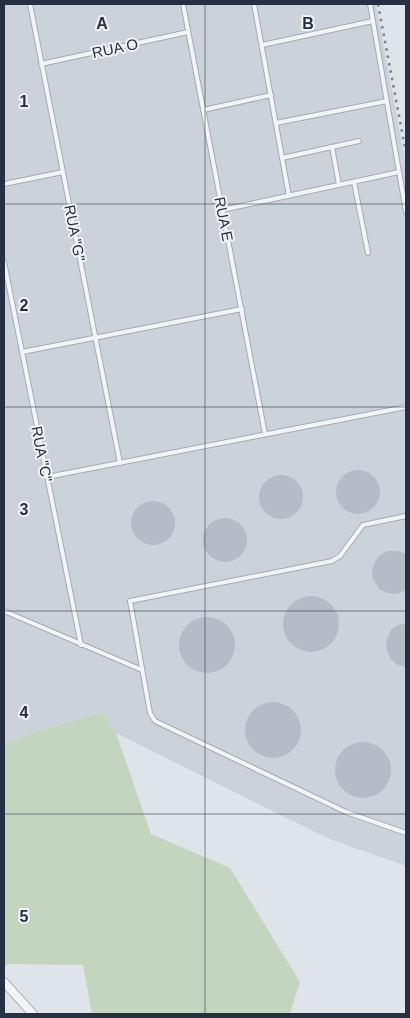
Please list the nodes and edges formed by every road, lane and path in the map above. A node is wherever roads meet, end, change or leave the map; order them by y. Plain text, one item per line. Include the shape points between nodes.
1 (30, 4) edge
2 (184, 4) edge
3 (254, 4) edge
4 (370, 4) edge
5 (373, 21) junction
6 (188, 32) junction
7 (262, 45) junction
8 (42, 64) junction
9 (271, 95) junction
10 (387, 101) junction
11 (203, 110) junction
12 (276, 123) junction
13 (359, 141) dead end
14 (332, 147) junction
15 (282, 158) junction
16 (63, 172) junction
17 (399, 172) junction
18 (354, 182) junction
19 (4, 184) edge
20 (339, 185) junction
21 (289, 196) junction
22 (222, 210) junction
23 (406, 212) edge
24 (368, 253) dead end
25 (4, 262) edge
26 (242, 309) junction
27 (95, 338) junction
28 (22, 352) junction
29 (406, 407) edge
30 (265, 434) junction
31 (120, 463) junction
32 (47, 477) junction
33 (406, 516) edge
34 (4, 612) edge
35 (81, 645) junction
36 (142, 670) junction
37 (406, 833) edge
38 (4, 982) edge
39 (33, 1014) edge

1 - 8 lane, RUA "G"
2 - 6 lane, RUA E
3 - 7 lane
4 - 5 lane
5 - 7 lane
5 - 10 lane
6 - 8 lane, RUA O
6 - 11 lane, RUA E
7 - 9 lane
8 - 16 lane, RUA "G"
9 - 11 lane
9 - 12 lane
10 - 12 lane
10 - 17 lane
11 - 22 lane, RUA E
12 - 15 lane
13 - 14 lane
14 - 15 lane
14 - 20 lane
15 - 21 lane
16 - 19 lane
16 - 27 lane, RUA "G"
17 - 18 lane
17 - 23 lane
18 - 20 lane
18 - 24 lane
20 - 21 lane
21 - 22 lane
22 - 26 lane, RUA E
25 - 28 lane, RUA "C"
26 - 27 lane
26 - 30 lane, RUA E
27 - 28 lane
27 - 31 lane, RUA "G"
28 - 32 lane, RUA "C"
29 - 30 lane
30 - 31 lane
31 - 32 lane
32 - 35 lane, RUA "C"
33 - 36 lane via 363,525 340,556 332,561 130,601
34 - 35 lane
35 - 36 lane
36 - 37 lane via 150,713 155,721 358,817
38 - 39 street

